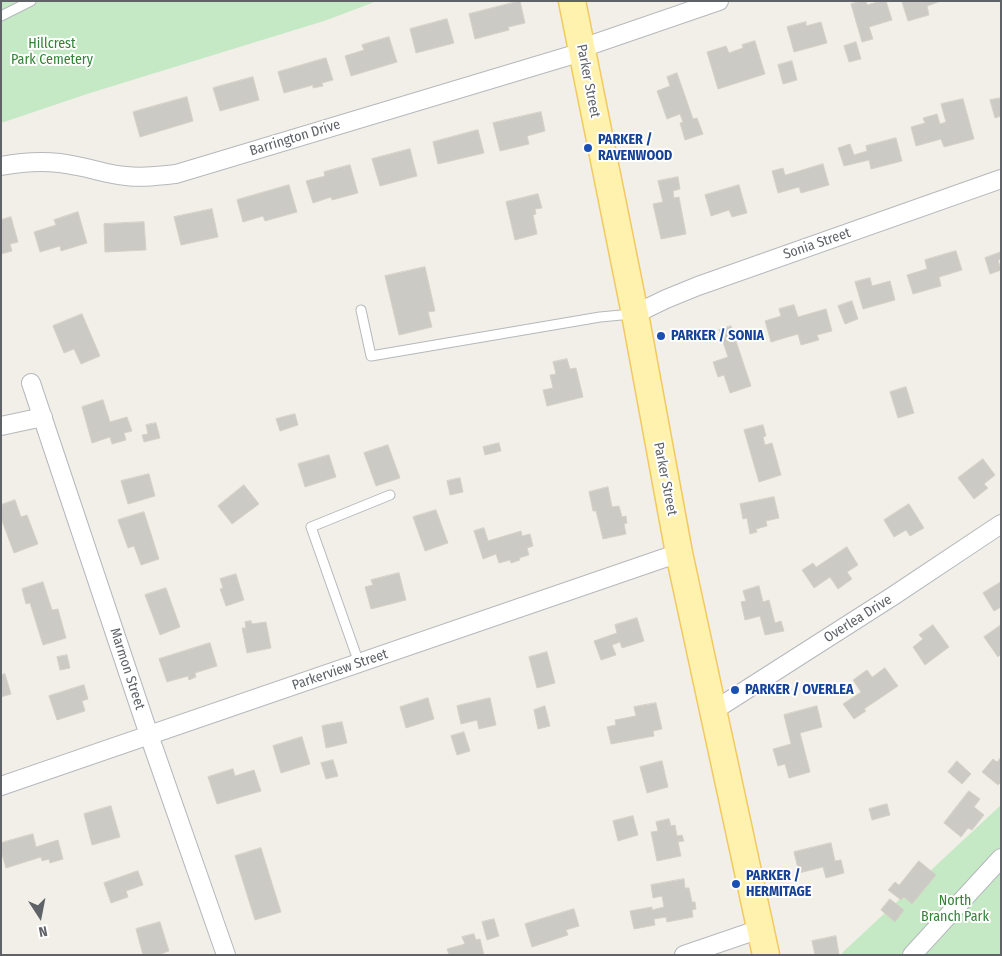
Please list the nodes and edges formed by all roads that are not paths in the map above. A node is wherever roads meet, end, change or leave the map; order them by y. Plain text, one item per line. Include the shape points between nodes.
1 (31, 1) edge
2 (572, 1) edge
3 (719, 1) edge
4 (1, 16) edge
5 (582, 50) junction
6 (1, 166) edge
7 (1001, 179) edge
8 (361, 310) dead end
9 (635, 314) junction
10 (31, 383) dead end
11 (43, 418) junction
12 (1, 426) edge
13 (390, 494) dead end
14 (1001, 524) edge
15 (679, 553) junction
16 (359, 663) junction
17 (713, 711) junction
18 (149, 735) junction
19 (1, 786) edge
20 (1001, 858) edge
21 (760, 930) junction
22 (226, 955) edge
23 (684, 955) edge
24 (766, 955) edge
25 (912, 955) edge

1 - 4 lane
2 - 5 main road, Parker Street
3 - 5 street, Barrington Drive
5 - 6 street, Barrington Drive via 176,174 125,176 48,162
5 - 9 main road, Parker Street
7 - 9 street, Sonia Street via 698,286
8 - 9 lane via 370,356 600,317
9 - 15 main road, Parker Street
10 - 11 street, Marmon Street
11 - 12 street
11 - 18 street, Marmon Street
13 - 16 lane via 311,527
14 - 17 street, Overlea Drive
15 - 16 street, Parkerview Street
15 - 17 main road, Parker Street
16 - 18 street, Parkerview Street
17 - 21 main road, Parker Street
18 - 19 street, Parkerview Street
18 - 22 street, Marmon Street
20 - 25 street
21 - 23 street
21 - 24 main road, Parker Street

